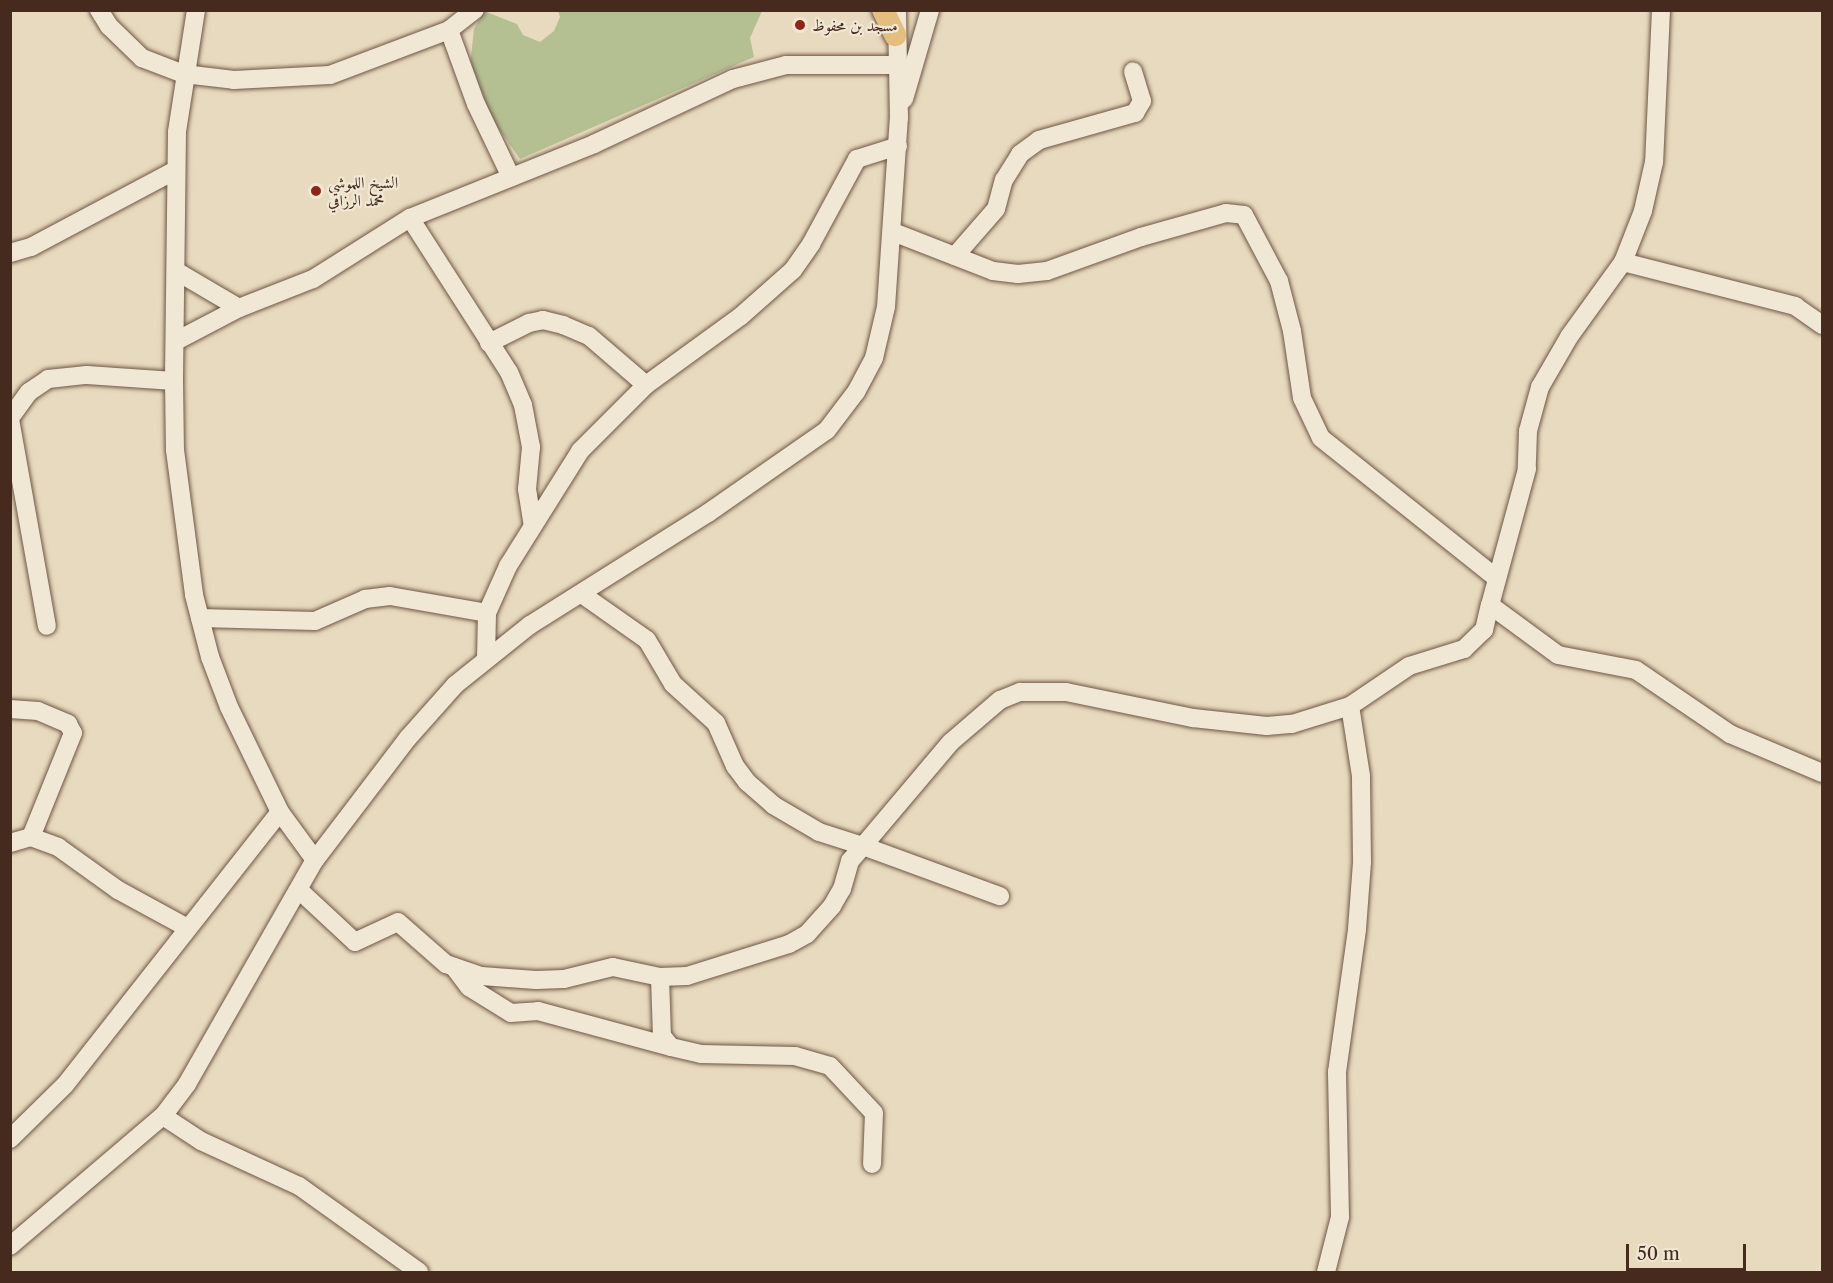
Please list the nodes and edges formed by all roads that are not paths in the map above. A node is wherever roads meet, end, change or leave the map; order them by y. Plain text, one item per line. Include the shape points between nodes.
1 (99, 10) edge
2 (196, 10) edge
3 (475, 10) edge
4 (883, 10) edge
5 (897, 10) edge
6 (930, 10) edge
7 (1660, 10) edge
8 (449, 30) junction
9 (895, 35) junction
10 (896, 65) junction
11 (1133, 71) dead end
12 (184, 75) junction
13 (899, 118) junction
14 (898, 146) junction
15 (176, 170) junction
16 (511, 177) junction
17 (410, 218) junction
18 (893, 232) junction
19 (10, 254) edge
20 (955, 256) junction
21 (1623, 262) junction
22 (176, 271) junction
23 (239, 308) junction
24 (1822, 325) edge
25 (176, 341) junction
26 (489, 343) junction
27 (174, 381) junction
28 (646, 385) junction
29 (10, 418) edge
30 (532, 525) junction
31 (1495, 577) junction
32 (583, 595) junction
33 (1490, 605) junction
34 (487, 613) junction
35 (200, 618) junction
36 (47, 626) dead end
37 (486, 658) junction
38 (1350, 706) junction
39 (10, 709) edge
40 (1822, 773) edge
41 (280, 812) junction
42 (31, 837) junction
43 (10, 843) edge
44 (863, 846) junction
45 (315, 860) junction
46 (298, 890) junction
47 (1000, 896) dead end
48 (186, 927) junction
49 (454, 967) junction
50 (660, 977) junction
51 (671, 1047) junction
52 (163, 1116) junction
53 (10, 1139) edge
54 (872, 1164) dead end
55 (10, 1246) edge
56 (418, 1272) edge
57 (1326, 1272) edge

1 - 12 street via 109,26 142,58
2 - 12 street
3 - 8 street
4 - 9 main road
5 - 9 street
6 - 13 street via 914,54
7 - 21 street via 1654,162 1642,211
8 - 12 street via 330,75 269,81
8 - 16 street via 476,104
9 - 10 street
10 - 13 street
10 - 16 street via 762,68
11 - 20 street via 1142,101 1135,112 1039,140 1020,154 1004,180 996,209
12 - 15 street
13 - 14 street
14 - 18 street
14 - 28 street via 857,159 793,270 741,316
15 - 19 street via 31,247
15 - 22 street
16 - 17 street
17 - 23 street via 313,279
17 - 26 street
18 - 20 street
18 - 32 street via 886,308 874,358 856,392 827,429
20 - 31 street via 993,271 1047,271 1141,237 1227,213 1244,215 1279,281 1302,398 1321,438
21 - 24 street via 1795,306
21 - 31 street via 1569,337 1540,387 1528,431 1523,486
22 - 23 street
22 - 25 street
23 - 25 street
25 - 27 street
26 - 28 street via 529,323 543,320 563,325 589,336
26 - 30 street via 523,405 531,447 527,489
27 - 29 street via 87,375 48,379 29,393
27 - 35 street via 175,450
28 - 30 street via 580,451
29 - 36 street
30 - 34 street
31 - 33 street
32 - 37 street via 530,625
32 - 44 street via 647,640 673,684 716,723 735,766 747,782 795,820
33 - 38 street via 1484,630 1464,649 1409,666
33 - 40 street via 1558,655 1636,670 1730,734
34 - 35 street via 390,596 365,599 315,621
34 - 37 street
35 - 41 street via 229,707
37 - 45 street via 455,685 408,738
38 - 44 street via 1292,724 1267,726 1144,709 1066,692 1020,692 1000,700 968,725
38 - 57 street via 1361,776 1362,862 1337,1072 1340,1217
39 - 42 street via 38,711 68,724 73,733 71,746
41 - 45 street
41 - 48 street
42 - 43 street
42 - 48 street via 58,847 118,890
44 - 47 street
44 - 50 street via 850,861 832,906 807,934 724,966 687,976
45 - 46 street
46 - 49 street via 350,939 360,942 398,922 440,960
46 - 52 street via 187,1084
48 - 53 street via 65,1085
49 - 50 street via 505,979 564,979 613,967
49 - 51 street via 469,987 511,1013 538,1011
50 - 51 street via 662,1036
51 - 54 street via 701,1054 795,1056 830,1066 874,1113
52 - 55 street
52 - 56 street via 201,1141 298,1186

